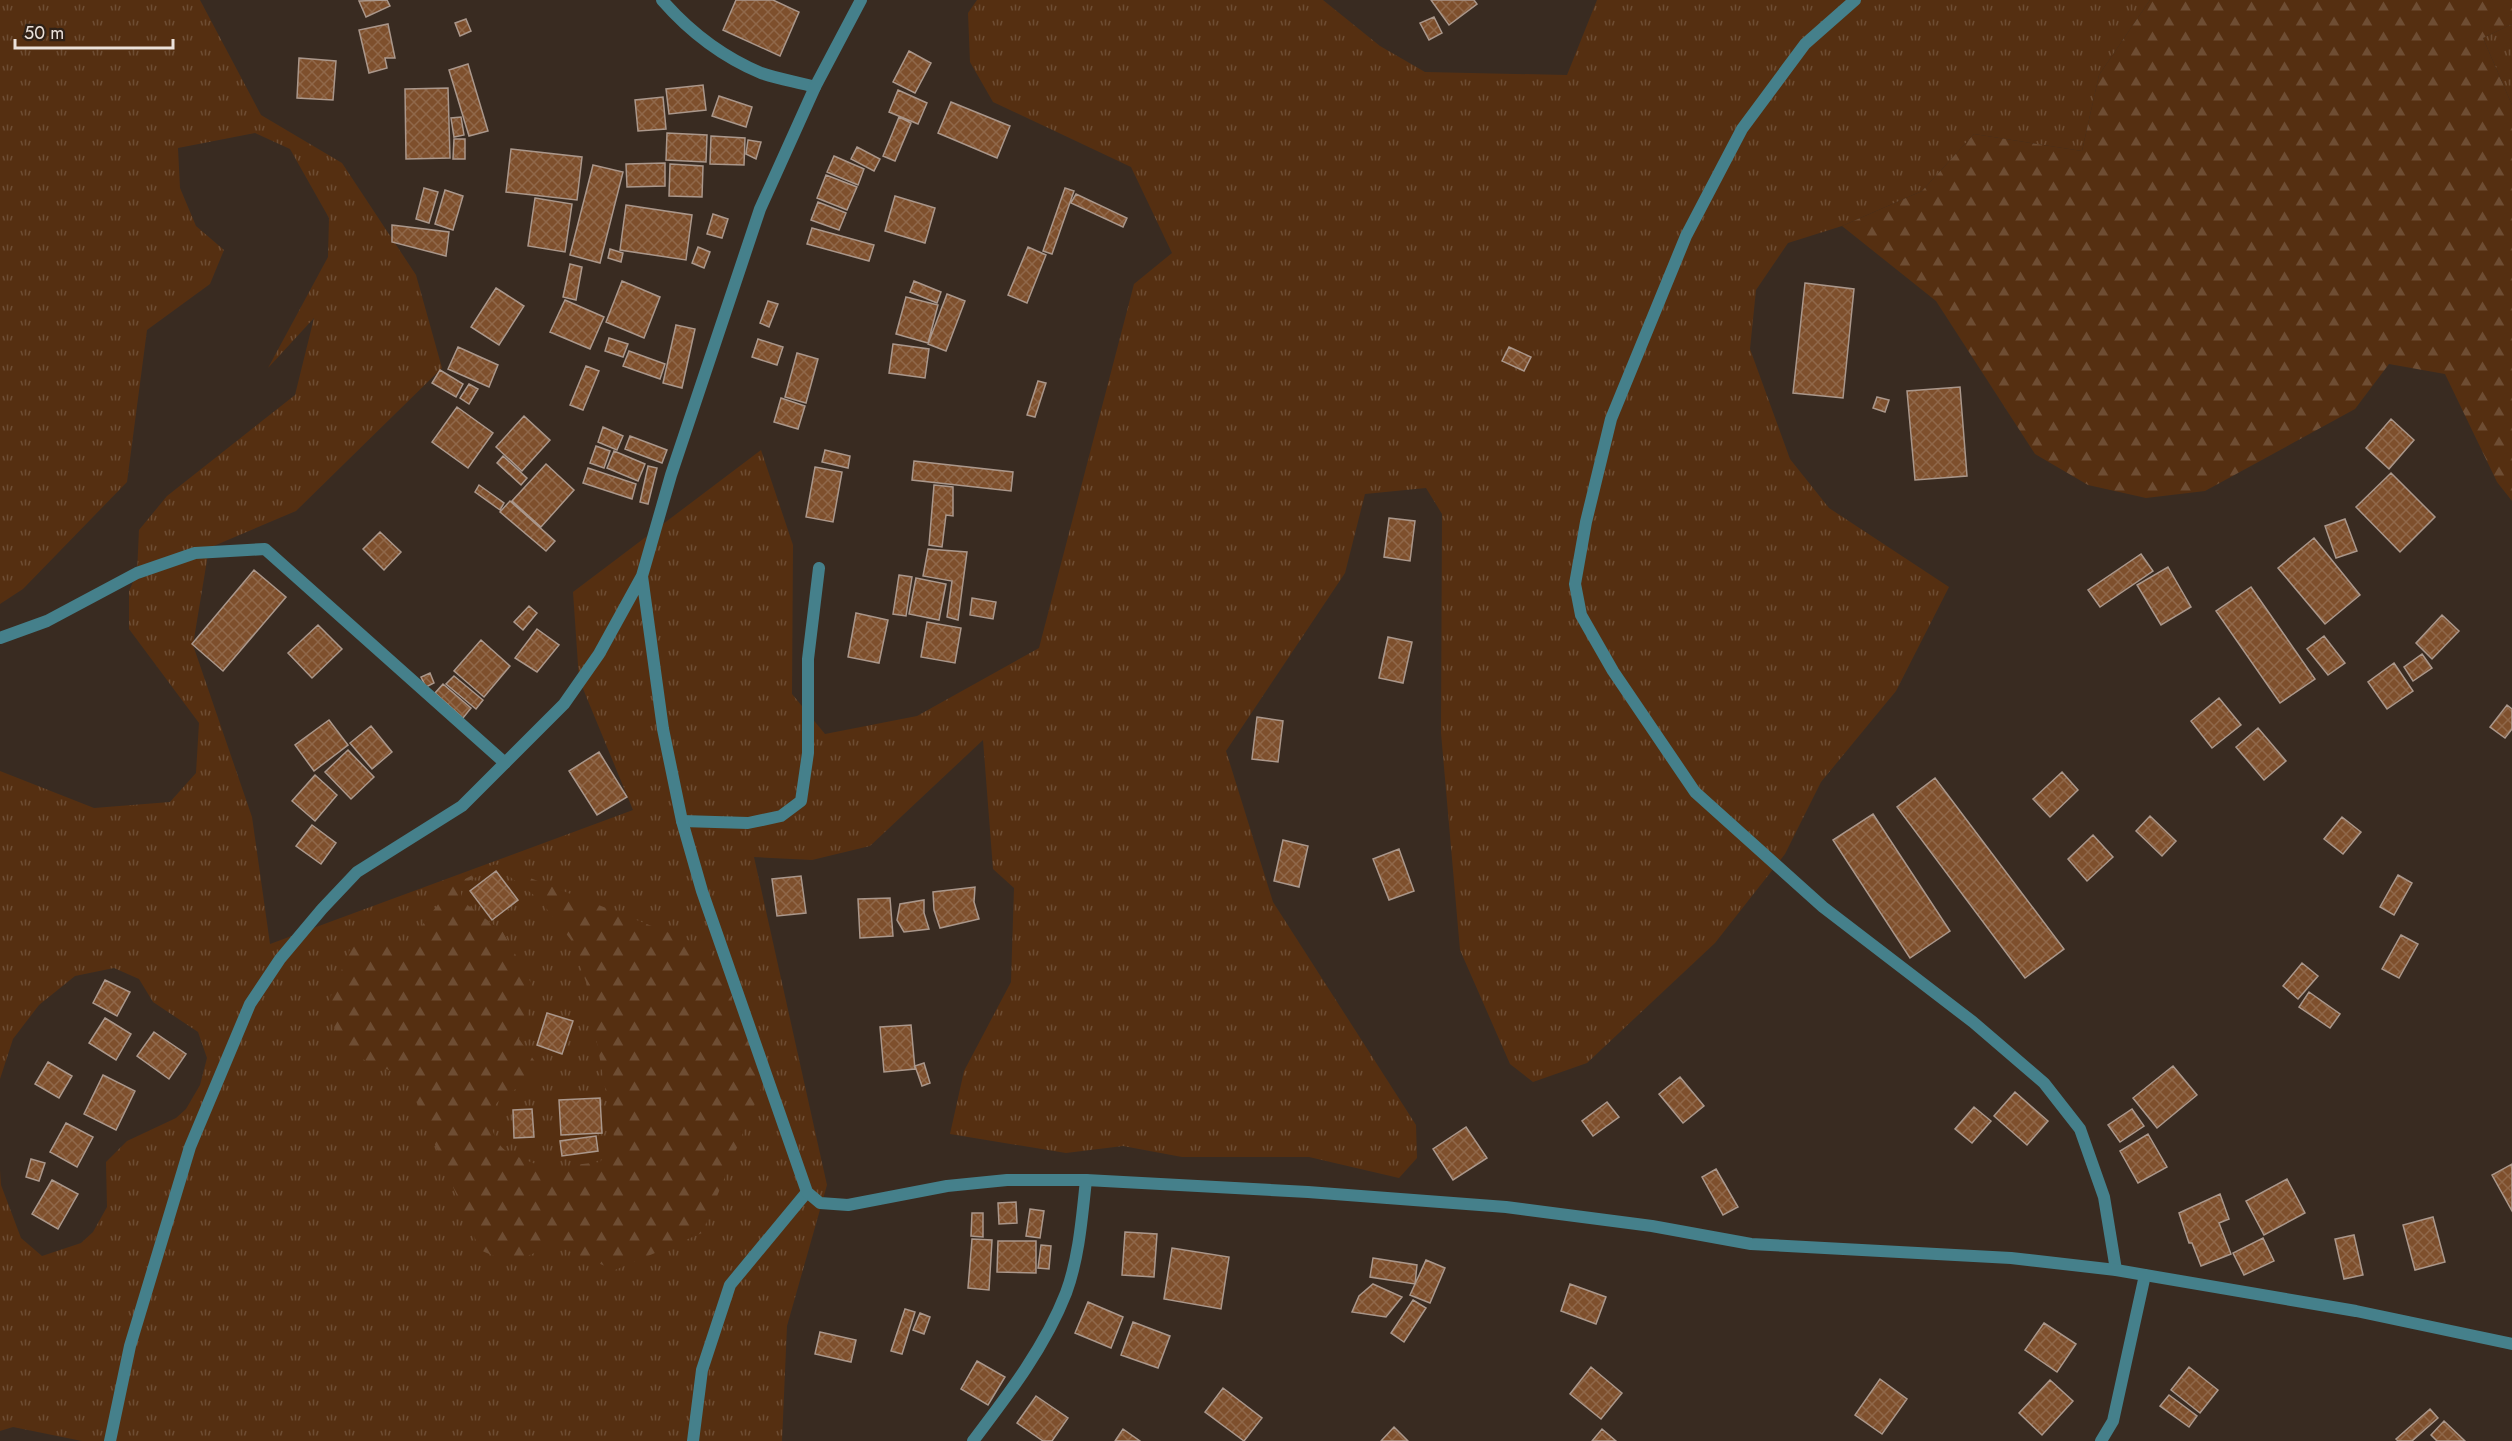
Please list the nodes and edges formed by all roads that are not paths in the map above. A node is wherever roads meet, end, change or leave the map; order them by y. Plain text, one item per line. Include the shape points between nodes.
1 (662, 0) edge
2 (861, 0) edge
3 (1855, 0) edge
4 (815, 87) junction
5 (819, 568) dead end
6 (642, 576) junction
7 (0, 638) edge
8 (505, 763) junction
9 (682, 821) junction
10 (1086, 1180) junction
11 (807, 1192) junction
12 (2116, 1270) junction
13 (2145, 1275) junction
14 (2512, 1344) edge
15 (110, 1441) edge
16 (693, 1441) edge
17 (973, 1441) edge
18 (2101, 1441) edge

1 - 4 street via 706,42 733,58 762,73
2 - 4 street
3 - 12 street via 1805,44 1742,129 1686,236 1611,419 1575,584 1581,615 1613,671 1695,792 1823,907 1973,1022 2044,1083 2080,1129 2104,1197
4 - 6 street via 760,209 733,285
5 - 9 street via 807,659 808,753 801,801 781,816 748,823
6 - 8 street via 598,654 564,704
6 - 9 street via 663,729
7 - 8 street via 47,621 147,570 195,553 265,549
8 - 15 street via 462,806 357,872 280,959 250,1004 190,1147 130,1346
9 - 11 street via 702,891
10 - 11 street via 1007,1180 948,1186 848,1205 820,1203
10 - 12 street via 1506,1207 1751,1244 2011,1257
10 - 17 street via 1080,1238 1066,1293 1039,1348
11 - 16 street via 730,1285 702,1370
12 - 13 street
13 - 14 street via 2356,1311
13 - 18 street via 2113,1421

